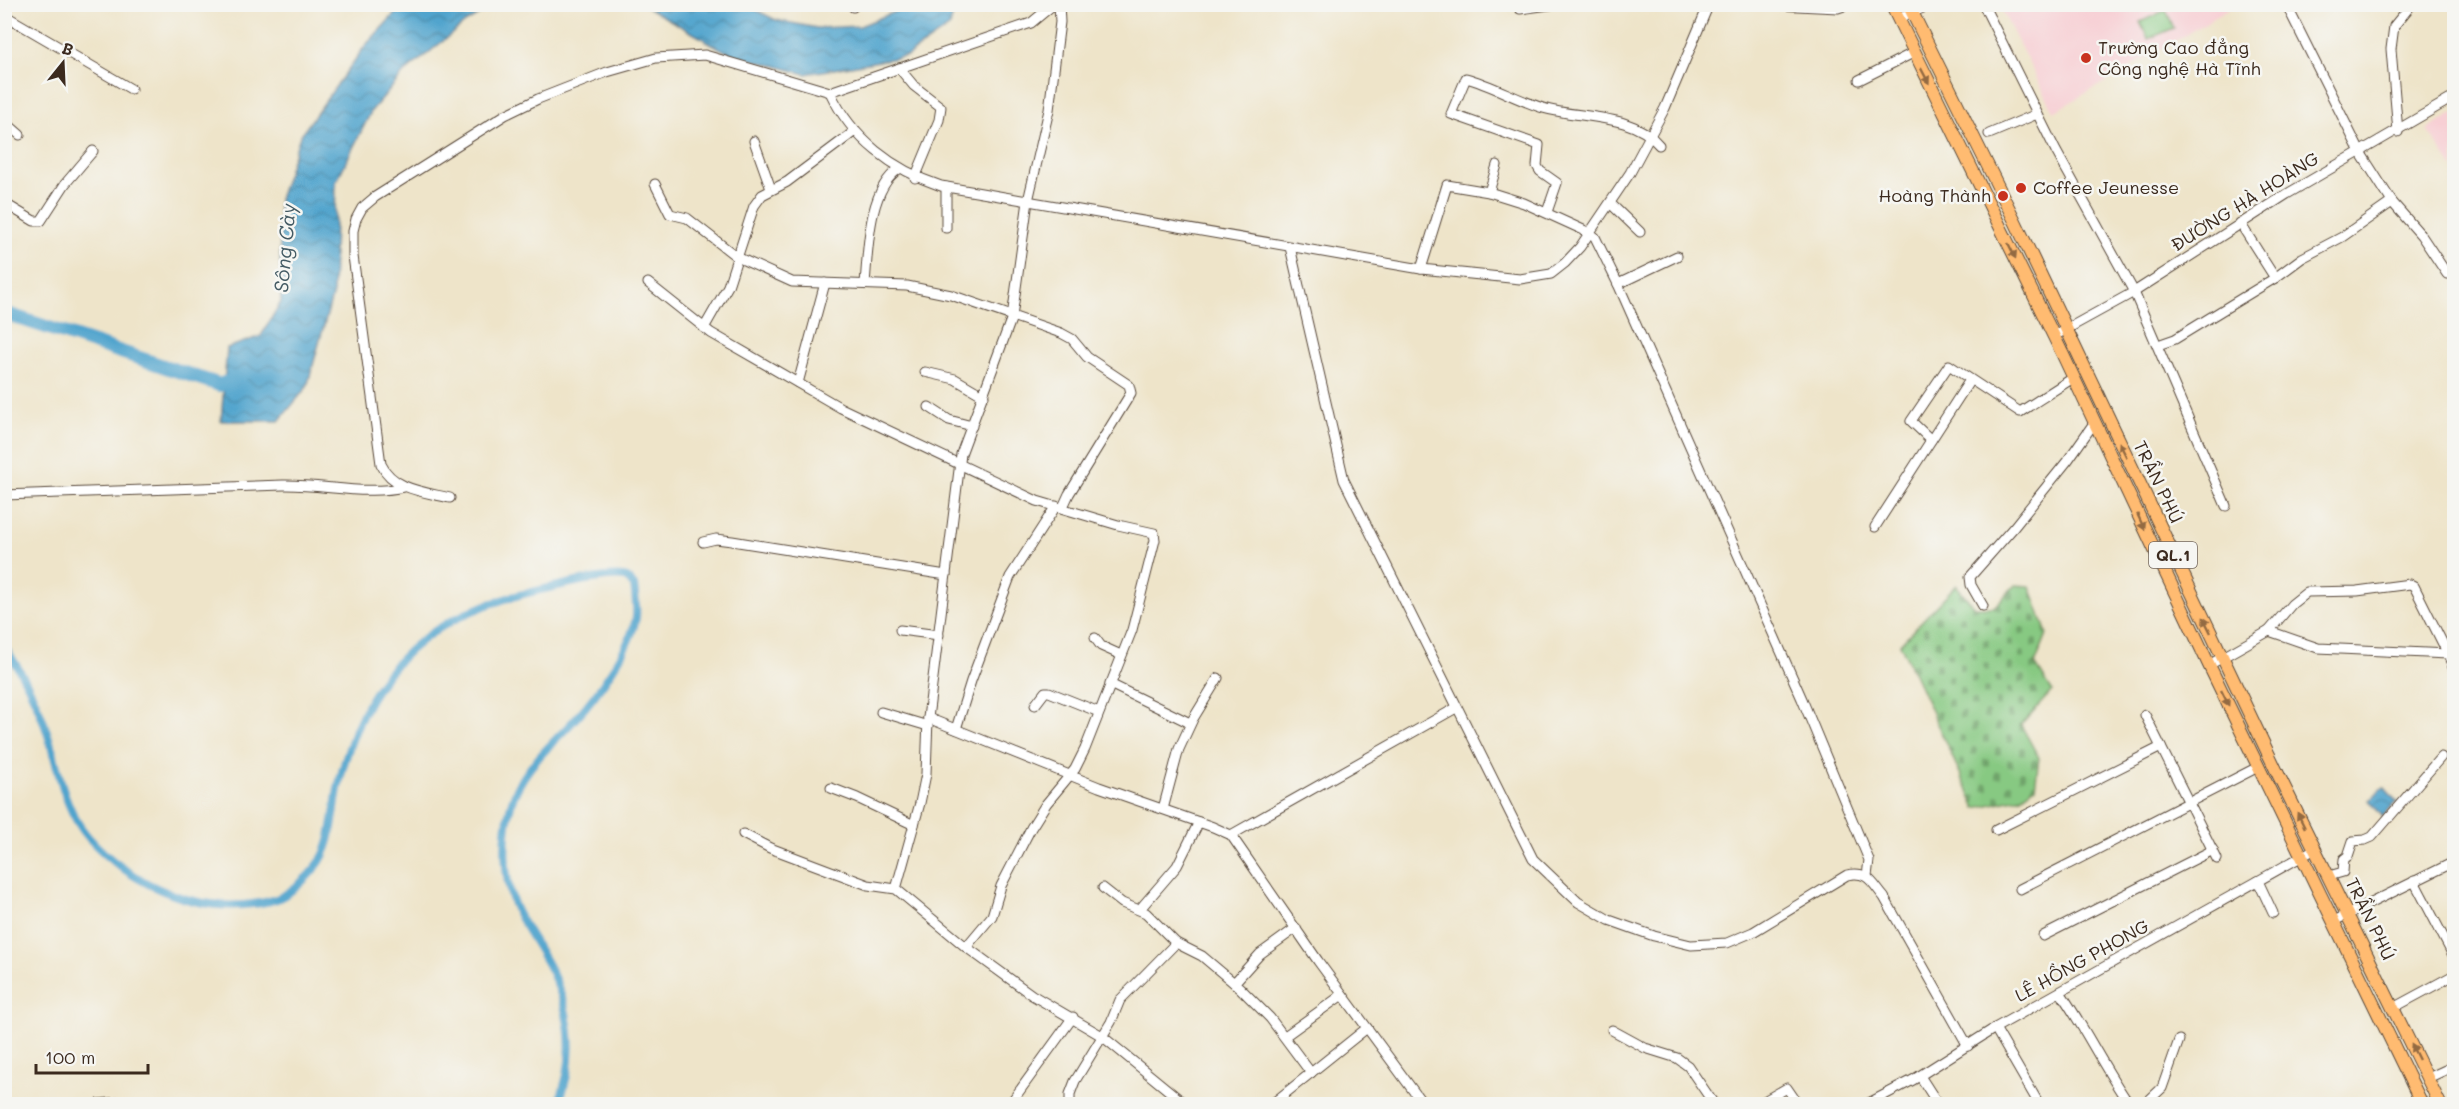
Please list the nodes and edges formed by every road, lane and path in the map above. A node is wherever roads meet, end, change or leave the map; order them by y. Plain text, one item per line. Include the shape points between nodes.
1 (1054, 4) edge
2 (1059, 4) edge
3 (1556, 4) edge
4 (1709, 4) edge
5 (1754, 4) edge
6 (1850, 4) edge
7 (1933, 4) edge
8 (1983, 4) edge
9 (2286, 4) edge
10 (2412, 4) edge
11 (1817, 6) edge
12 (1520, 9) dead end
13 (1896, 9) edge
14 (1910, 9) edge
15 (4, 15) edge
16 (1913, 53) junction
17 (899, 68) junction
18 (1859, 80) dead end
19 (131, 89) dead end
20 (830, 92) junction
21 (2454, 97) edge
22 (2037, 114) junction
23 (4, 121) edge
24 (855, 131) junction
25 (2398, 132) junction
26 (1650, 134) junction
27 (1989, 134) dead end
28 (20, 135) dead end
29 (754, 141) dead end
30 (1659, 145) dead end
31 (93, 151) dead end
32 (2360, 152) junction
33 (1497, 165) dead end
34 (899, 169) junction
35 (915, 178) junction
36 (655, 184) dead end
37 (946, 187) junction
38 (771, 189) junction
39 (1489, 192) junction
40 (1028, 201) junction
41 (2392, 202) junction
42 (4, 203) edge
43 (1611, 204) junction
44 (1547, 212) junction
45 (2240, 223) junction
46 (946, 228) dead end
47 (1640, 232) dead end
48 (1590, 233) junction
49 (1290, 247) junction
50 (1677, 256) dead end
51 (737, 257) junction
52 (1421, 269) junction
53 (2447, 274) dead end
54 (2274, 278) junction
55 (648, 283) dead end
56 (825, 283) junction
57 (865, 284) junction
58 (1618, 284) junction
59 (2134, 292) junction
60 (1011, 317) junction
61 (704, 328) junction
62 (2067, 330) junction
63 (2054, 336) junction
64 (2158, 345) junction
65 (924, 372) dead end
66 (2073, 378) junction
67 (1970, 380) junction
68 (798, 383) junction
69 (984, 396) junction
70 (928, 407) dead end
71 (2094, 423) junction
72 (972, 426) junction
73 (1931, 440) junction
74 (960, 466) junction
75 (404, 487) junction
76 (4, 495) edge
77 (450, 498) dead end
78 (1060, 506) junction
79 (2226, 506) dead end
80 (1875, 527) dead end
81 (703, 542) dead end
82 (946, 575) junction
83 (1983, 606) dead end
84 (900, 630) dead end
85 (2269, 631) junction
86 (939, 635) junction
87 (1095, 638) dead end
88 (2448, 654) junction
89 (1121, 655) junction
90 (2223, 657) junction
91 (2209, 665) junction
92 (2454, 670) edge
93 (1218, 678) dead end
94 (1110, 684) junction
95 (1035, 705) dead end
96 (1456, 708) junction
97 (881, 712) dead end
98 (1100, 712) junction
99 (2145, 715) dead end
100 (928, 722) junction
101 (1190, 723) junction
102 (956, 729) junction
103 (2161, 747) junction
104 (2441, 757) dead end
105 (2258, 767) junction
106 (1070, 775) junction
107 (831, 788) dead end
108 (2190, 802) junction
109 (1163, 809) junction
110 (1199, 822) junction
111 (914, 825) junction
112 (1996, 830) dead end
113 (743, 834) dead end
114 (1231, 836) junction
115 (2316, 849) junction
116 (2302, 856) junction
117 (2454, 862) edge
118 (1867, 876) junction
119 (2329, 876) junction
120 (2258, 881) junction
121 (2414, 881) junction
122 (1103, 888) dead end
123 (896, 889) junction
124 (2020, 889) dead end
125 (1140, 909) junction
126 (2273, 913) dead end
127 (2348, 915) junction
128 (2334, 921) junction
129 (1296, 928) junction
130 (2043, 936) dead end
131 (1176, 944) junction
132 (966, 947) junction
133 (2454, 957) edge
134 (2454, 975) edge
135 (1234, 983) junction
136 (2060, 992) junction
137 (1342, 994) junction
138 (2393, 1008) junction
139 (1073, 1017) junction
140 (1367, 1028) junction
141 (1995, 1028) junction
142 (1612, 1030) dead end
143 (1102, 1036) junction
144 (1285, 1036) junction
145 (2179, 1040) dead end
146 (1968, 1046) junction
147 (2454, 1066) edge
148 (1311, 1073) junction
149 (1920, 1076) junction
150 (2428, 1078) junction
151 (97, 1104) edge
152 (147, 1104) edge
153 (1010, 1104) edge
154 (1070, 1104) edge
155 (1185, 1104) edge
156 (1272, 1104) edge
157 (1423, 1104) edge
158 (1714, 1104) edge
159 (1759, 1104) edge
160 (1798, 1104) edge
161 (1867, 1104) edge
162 (1938, 1104) edge
163 (2039, 1104) edge
164 (2128, 1104) edge
165 (2145, 1104) edge
166 (2422, 1104) edge
167 (2440, 1104) edge

1 - 17 street via 1030,22
2 - 40 street via 1049,110
3 - 12 street
4 - 26 street
5 - 11 street
6 - 11 street via 1838,8
7 - 14 street
8 - 22 street
9 - 32 street
10 - 25 street via 2394,26 2391,49
13 - 14 street
13 - 16 main road, TRẦN PHÚ / QL.1
14 - 62 main road, TRẦN PHÚ / QL.1
15 - 19 street
16 - 18 street
16 -> 63 main road, TRẦN PHÚ / QL.1
17 - 20 street
17 - 35 street via 941,107
20 - 24 street
20 - 75 street via 705,55 636,62 505,115 362,208 354,226 353,256 378,457 385,473
21 - 25 street, ĐƯỜNG HÀ HOÀNG
22 - 27 street
22 - 59 street
23 - 28 street
24 - 34 street
24 - 38 street
25 - 32 street, ĐƯỜNG HÀ HOÀNG
26 - 30 street
26 - 43 street
26 - 44 street via 1631,125 1544,108 1463,80 1452,115 1540,147 1540,171 1557,183
29 - 38 street
31 - 42 street via 53,199 41,221
32 - 41 street
32 - 45 street, ĐƯỜNG HÀ HOÀNG
33 - 39 street
34 - 35 street
34 - 57 street via 886,183 873,219
35 - 37 street
36 - 51 street via 670,214 687,218
37 - 40 street
37 - 46 street
38 - 51 street via 758,198
39 - 44 street
39 - 52 street via 1447,185
40 - 49 street
40 - 60 street
41 - 53 street via 2421,235
41 - 54 street
43 - 47 street
43 - 48 street
44 - 48 street
45 - 54 street
45 - 59 street, ĐƯỜNG HÀ HOÀNG
48 - 52 street via 1551,274 1520,279
48 - 58 street
49 - 52 street
49 - 96 street via 1344,480
50 - 58 street
51 - 56 street via 792,282
51 - 61 street via 726,291
54 - 64 street via 2175,339
55 - 61 street
56 - 57 street
56 - 68 street
57 - 60 street via 907,286 951,295
58 - 118 street via 1802,699 1869,860
59 - 62 street, ĐƯỜNG HÀ HOÀNG
59 - 64 street
60 - 69 street
60 - 78 street via 1068,335 1083,353 1131,388 1129,398
61 - 68 street
62 - 63 street, ĐƯỜNG HÀ HOÀNG
90 -> 62 main road, TRẦN PHÚ / QL.1
63 - 66 main road, TRẦN PHÚ / QL.1
64 - 79 street
65 - 69 street via 956,379
66 - 67 street via 2020,412
66 - 71 main road, TRẦN PHÚ / QL.1
67 - 73 street
67 - 73 street via 1949,365 1912,417 1911,424
68 - 74 street
69 - 72 street
70 - 72 street via 949,420
71 - 83 street via 1970,577
71 -> 91 main road, TRẦN PHÚ / QL.1
72 - 74 street
73 - 80 street
74 - 78 street via 1037,501
74 - 82 street
75 - 76 street via 383,492 283,484
75 - 77 street
78 - 89 street via 1154,533 1140,604
78 - 102 street via 1010,577
81 - 82 street via 732,541
82 - 86 street
84 - 86 street
85 - 88 street via 2318,648
85 - 88 street via 2307,592 2410,584
85 - 90 street
86 - 100 street
87 - 89 street via 1101,646
88 - 92 street
89 - 94 street
90 - 91 street
115 -> 90 main road, TRẦN PHÚ / QL.1
91 -> 105 main road, TRẦN PHÚ / QL.1
93 - 101 street
94 - 98 street
94 - 101 street
95 - 98 street via 1049,692
96 - 114 street
96 - 118 street via 1533,859 1578,902 1610,920 1691,945 1721,944 1753,932 1847,875
97 - 100 street
98 - 106 street
99 - 103 street
100 - 102 street
100 - 111 street via 926,774
101 - 109 street
102 - 106 street
103 - 108 street
103 - 112 street
104 - 119 street via 2372,837 2353,841 2344,859 2343,872
105 - 108 street
105 - 116 main road, TRẦN PHÚ / QL.1
106 - 109 street
106 - 132 street via 1036,820 1001,886 992,916
107 - 111 street
108 - 124 street
108 - 130 street via 2215,855
109 - 110 street
110 - 114 street
110 - 125 street via 1173,872
111 - 123 street
113 - 123 street via 868,885
114 - 129 street
115 - 116 street, LÊ HỒNG PHONG
115 - 119 main road, TRẦN PHÚ / QL.1
116 - 120 street, LÊ HỒNG PHONG
116 - 128 main road, TRẦN PHÚ / QL.1
117 - 121 street
118 - 146 street via 1884,897
119 - 127 main road, TRẦN PHÚ / QL.1
120 - 126 street
120 - 136 street, LÊ HỒNG PHONG
121 - 127 street
121 - 133 street
122 - 125 street via 1122,903
123 - 132 street
125 - 131 street
127 - 128 street
127 - 138 main road, TRẦN PHÚ / QL.1
128 - 166 main road, TRẦN PHÚ / QL.1
129 - 135 street via 1260,954
129 - 137 street
131 - 135 street via 1202,956
131 - 143 street via 1123,996
132 - 139 street via 1032,995
134 - 138 street
135 - 144 street
136 - 141 street, LÊ HỒNG PHONG
136 - 164 street via 2086,1029
137 - 140 street
137 - 144 street
150 -> 138 main road, TRẦN PHÚ / QL.1
139 - 143 street
139 - 153 street
140 - 148 street
140 - 157 street
141 - 146 street, LÊ HỒNG PHONG
141 - 163 street
142 - 158 street via 1688,1066
143 - 154 street via 1075,1081
143 - 155 street
144 - 148 street
145 - 165 street via 2163,1088
146 - 149 street, LÊ HỒNG PHONG
147 - 150 street
148 - 156 street
149 - 161 street, LÊ HỒNG PHONG
149 - 162 street
150 - 167 main road, TRẦN PHÚ / QL.1
151 - 152 street
159 - 160 street via 1787,1088

